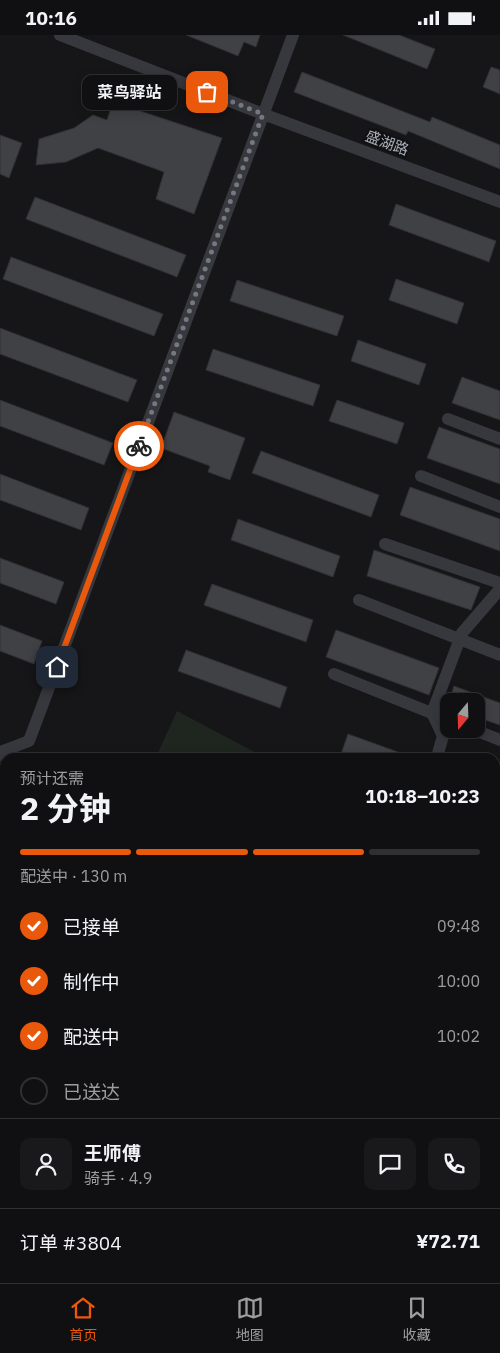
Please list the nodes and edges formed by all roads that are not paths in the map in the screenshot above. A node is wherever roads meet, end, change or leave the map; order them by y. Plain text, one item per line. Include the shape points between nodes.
1 (60, 35) edge
2 (293, 35) edge
3 (263, 114) junction
4 (500, 202) edge
5 (448, 419) dead end
6 (500, 439) edge
7 (421, 476) dead end
8 (500, 507) edge
9 (385, 544) dead end
10 (500, 583) edge
11 (500, 589) edge
12 (359, 600) dead end
13 (460, 640) junction
14 (500, 655) edge
15 (334, 674) dead end
16 (432, 713) junction
17 (440, 716) edge
18 (485, 734) edge
19 (500, 740) edge
20 (2, 753) edge
21 (438, 753) edge

1 - 3 street, 盛湖路
2 - 3 street
3 - 4 street, 盛湖路
3 - 20 street via 29,741
5 - 6 street
7 - 8 street
9 - 10 street
11 - 13 street via 462,633
12 - 13 street
13 - 14 street
13 - 16 street
15 - 16 street
16 - 17 street
16 - 21 street via 443,736
18 - 19 street

